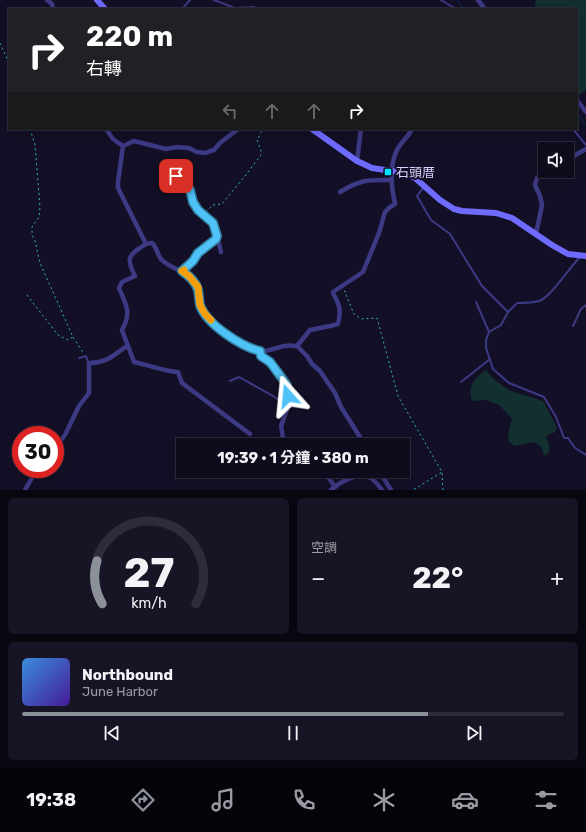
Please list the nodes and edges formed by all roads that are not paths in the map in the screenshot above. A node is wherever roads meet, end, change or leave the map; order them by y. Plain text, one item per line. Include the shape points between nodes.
1 (47, 0) edge
2 (97, 0) edge
3 (190, 0) edge
4 (214, 0) edge
5 (441, 0) edge
6 (478, 0) edge
7 (53, 8) edge
8 (104, 8) edge
9 (183, 8) edge
10 (235, 8) edge
11 (235, 8) edge
12 (255, 8) edge
13 (454, 8) edge
14 (484, 8) edge
15 (578, 101) edge
16 (586, 112) edge
17 (107, 130) edge
18 (237, 130) edge
19 (313, 130) edge
20 (361, 130) edge
21 (411, 130) edge
22 (574, 130) edge
23 (586, 145) edge
24 (123, 146) junction
25 (586, 149) edge
26 (574, 156) edge
27 (357, 161) junction
28 (392, 171) junction
29 (176, 176) dead end
30 (538, 177) edge
31 (392, 180) junction
32 (424, 186) junction
33 (340, 192) dead end
34 (536, 234) junction
35 (217, 236) junction
36 (146, 244) junction
37 (221, 252) dead end
38 (584, 256) edge
39 (182, 271) junction
40 (476, 302) dead end
41 (586, 305) edge
42 (508, 312) junction
43 (573, 326) dead end
44 (489, 332) junction
45 (127, 346) junction
46 (297, 346) junction
47 (260, 351) junction
48 (79, 358) dead end
49 (490, 359) junction
50 (89, 363) junction
51 (230, 381) dead end
52 (461, 382) dead end
53 (288, 407) junction
54 (250, 434) dead end
55 (64, 436) edge
56 (283, 438) edge
57 (361, 438) edge
58 (586, 455) edge
59 (32, 478) edge
60 (328, 478) edge
61 (383, 478) edge
62 (333, 488) edge
63 (25, 490) edge
64 (382, 490) edge
65 (391, 490) edge

1 - 7 street
2 - 8 street
3 - 9 lane
4 - 10 lane
5 - 13 lane
6 - 14 street
11 - 12 lane
15 - 16 street
17 - 24 street via 113,139
18 - 24 street via 214,150 205,153 189,148 166,149 134,142
19 - 27 street
20 - 27 street
21 - 28 street via 397,151
22 - 23 lane
24 - 36 street via 118,188
25 - 26 street
27 - 28 street via 372,168
28 - 31 street
28 - 32 street via 415,178
29 - 35 street via 180,176 190,190 198,210 213,223
30 - 34 street via 535,185 542,205
31 - 33 street via 353,183
31 - 46 street via 395,204 385,212 363,272 333,292 341,314 338,324 310,330
32 - 34 street via 454,209 496,213 512,218
32 - 42 lane via 417,196 431,220 450,234 482,286
34 - 38 street via 568,254
35 - 37 street
35 - 39 street
36 - 39 street via 152,243 160,258
36 - 45 street via 130,257 130,266 135,276 122,282 119,288 127,309 128,320 122,330
38 - 42 lane via 550,293 540,300 517,303
39 - 47 street via 198,287 200,305 218,328 251,349
40 - 44 lane
41 - 43 lane
42 - 44 lane via 501,325
44 - 49 lane via 486,340
45 - 50 street via 111,358
45 - 54 street via 134,362 164,371 178,372 182,383
46 - 47 street
46 - 57 street via 320,371
47 - 53 street via 261,356 270,362 287,385
48 - 50 lane via 85,356
49 - 52 lane
49 - 58 lane via 493,369 509,383 544,397 556,417 564,438 568,438 575,448
50 - 55 street via 89,393 79,406
51 - 53 lane via 238,377
53 - 56 street via 281,426
59 - 63 street
60 - 62 street
61 - 65 street
62 - 64 street via 355,477 364,476 372,479

